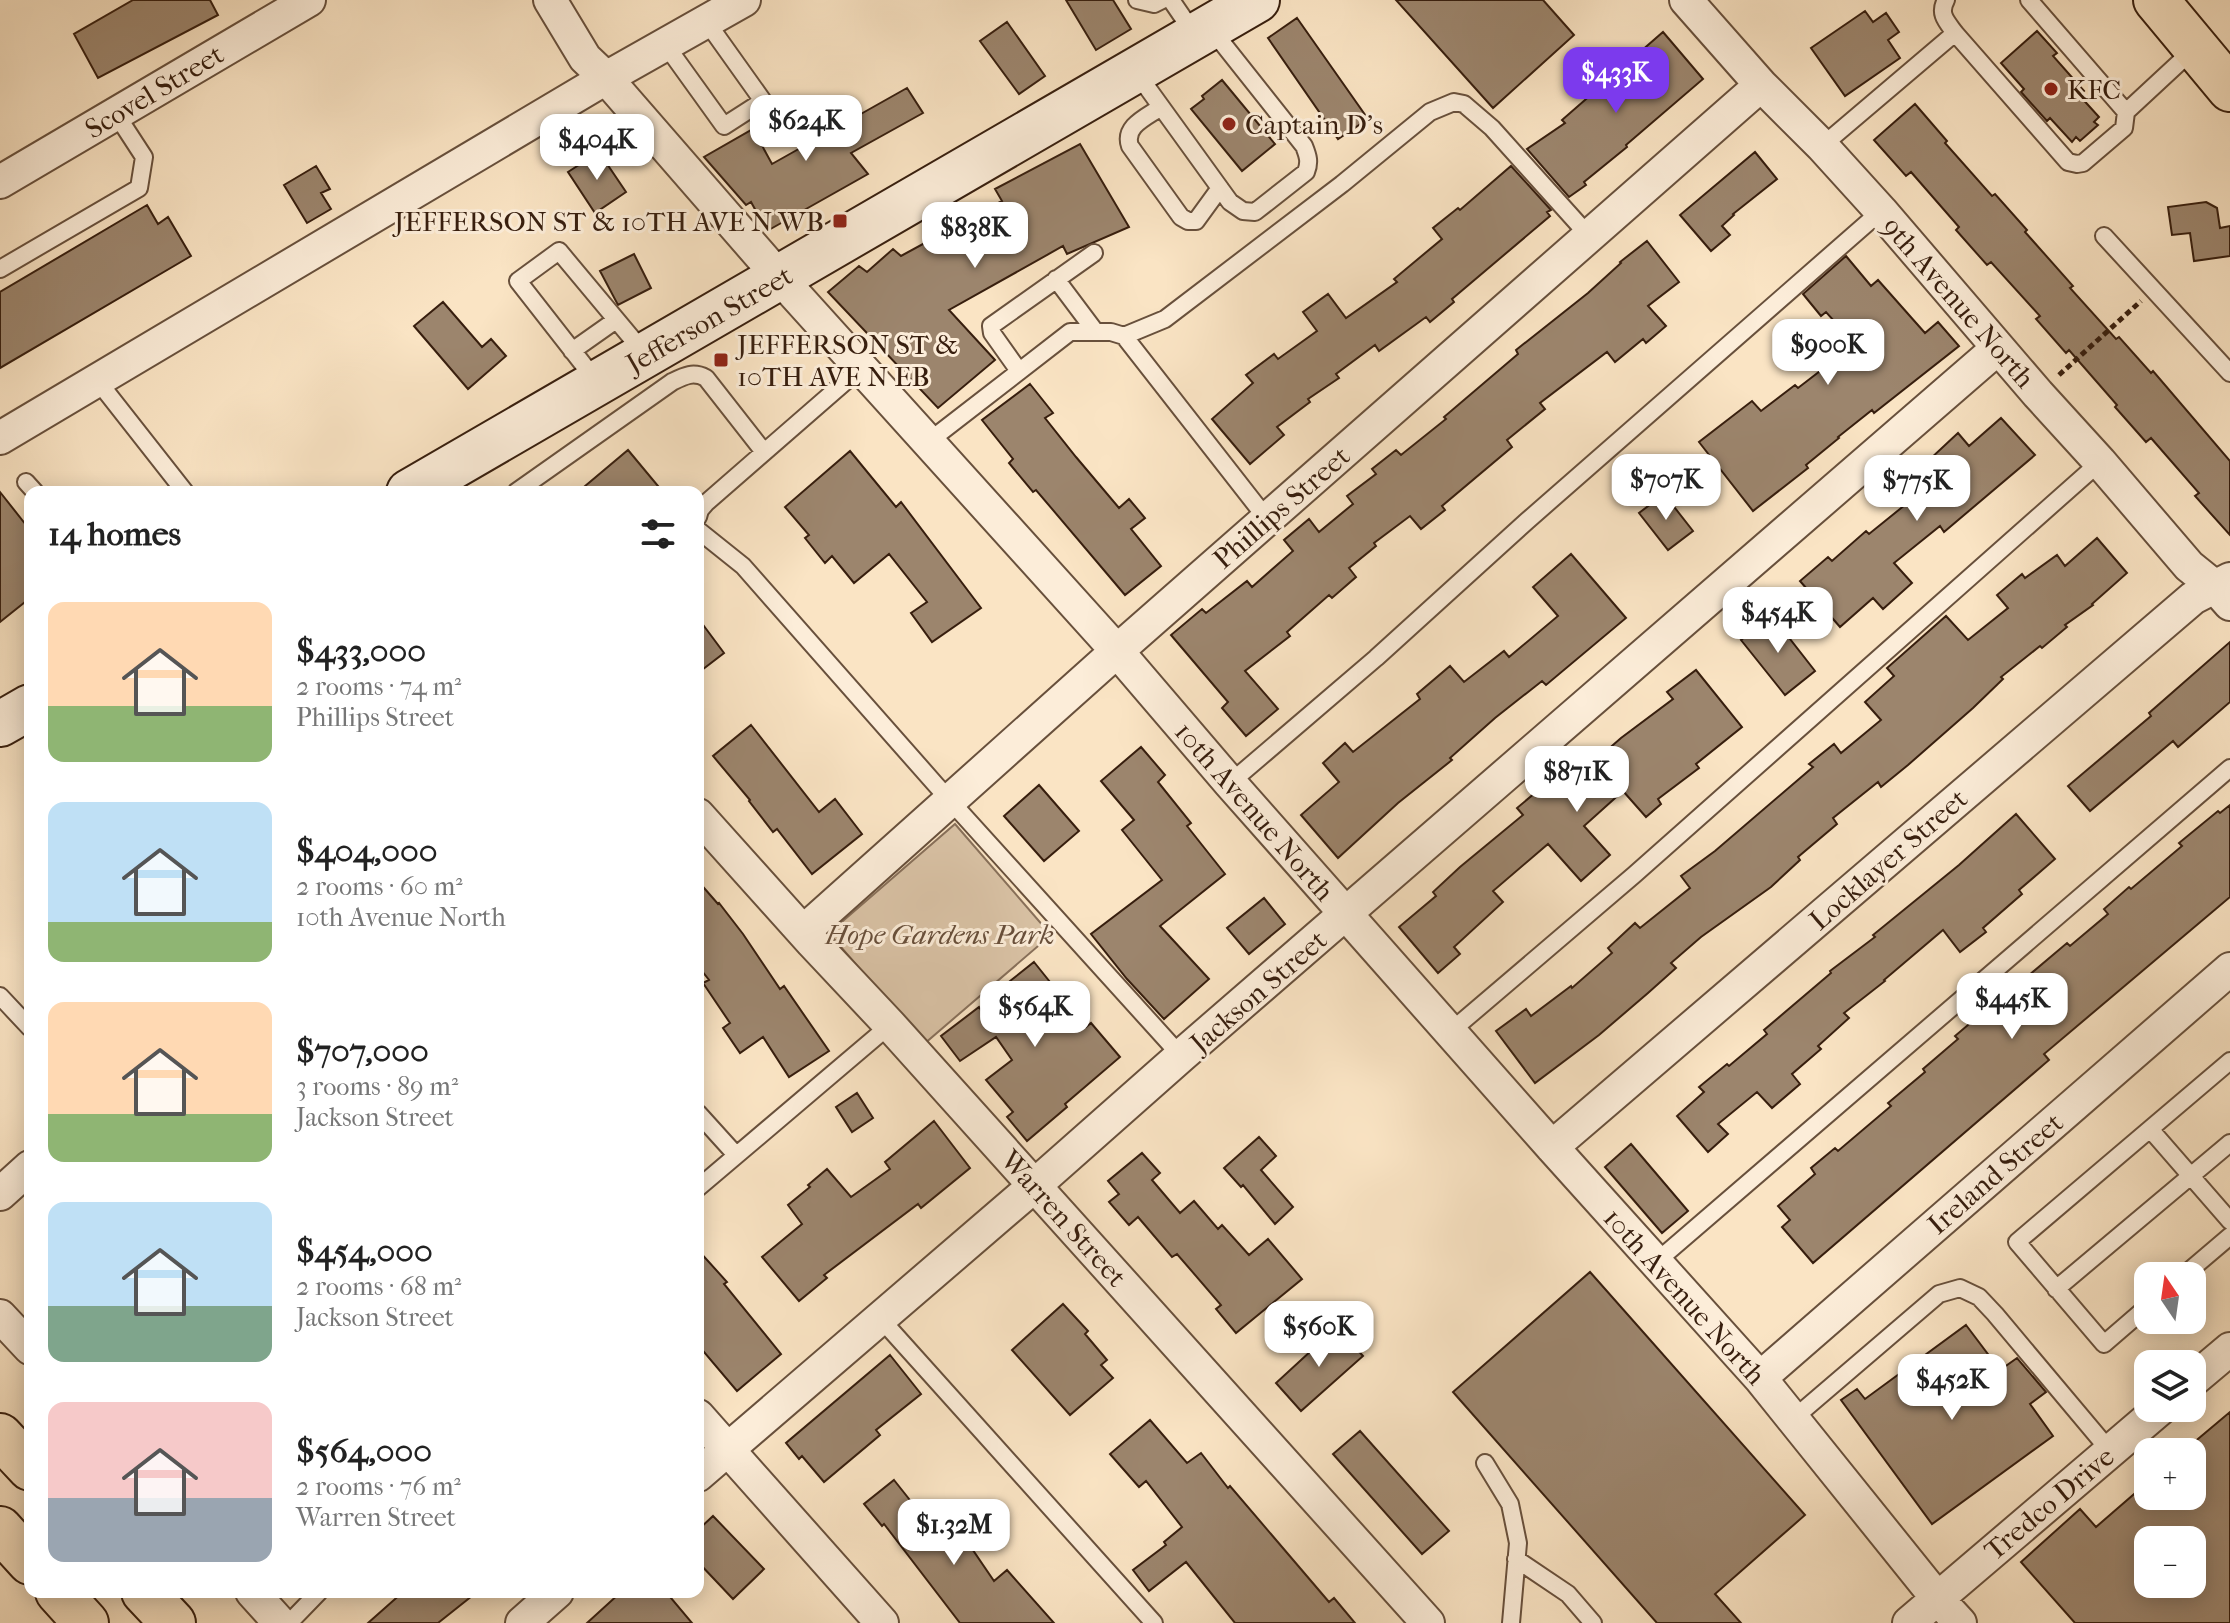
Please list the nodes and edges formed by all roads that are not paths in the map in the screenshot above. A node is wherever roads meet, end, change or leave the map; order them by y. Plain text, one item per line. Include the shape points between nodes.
1 (309, 0) edge
2 (550, 0) edge
3 (744, 0) edge
4 (1137, 0) edge
5 (1162, 0) edge
6 (1171, 0) edge
7 (1257, 0) edge
8 (1686, 0) edge
9 (1946, 0) edge
10 (2030, 0) edge
11 (2156, 0) edge
12 (706, 21) junction
13 (1203, 32) junction
14 (1955, 33) junction
15 (665, 44) junction
16 (2196, 48) junction
17 (1135, 71) junction
18 (606, 78) junction
19 (1761, 85) junction
20 (2230, 89) edge
21 (1161, 107) junction
22 (2126, 112) junction
23 (116, 114) junction
24 (1822, 146) junction
25 (0, 182) edge
26 (1220, 188) junction
27 (1881, 211) junction
28 (1589, 236) junction
29 (2104, 236) dead end
30 (1094, 253) dead end
31 (0, 269) edge
32 (780, 278) junction
33 (1056, 279) junction
34 (616, 320) junction
35 (1095, 331) junction
36 (1124, 336) junction
37 (1998, 348) junction
38 (646, 355) junction
39 (861, 368) junction
40 (1019, 371) junction
41 (2230, 373) edge
42 (97, 380) junction
43 (596, 393) junction
44 (0, 438) edge
45 (928, 442) junction
46 (764, 452) junction
47 (2100, 462) junction
48 (180, 486) edge
49 (420, 486) edge
50 (521, 486) edge
51 (704, 505) edge
52 (1267, 519) junction
53 (704, 535) edge
54 (2225, 590) edge
55 (1117, 651) junction
56 (24, 710) edge
57 (0, 724) edge
58 (2230, 768) edge
59 (1230, 783) junction
60 (949, 800) junction
61 (704, 822) edge
62 (1347, 915) junction
63 (803, 932) junction
64 (2230, 969) edge
65 (0, 996) edge
66 (24, 1022) edge
67 (890, 1025) junction
68 (1450, 1032) junction
69 (1181, 1056) junction
70 (2230, 1061) edge
71 (704, 1120) edge
72 (2150, 1129) junction
73 (2230, 1143) edge
74 (1552, 1147) junction
75 (736, 1155) junction
76 (24, 1172) edge
77 (2192, 1175) junction
78 (704, 1183) edge
79 (1034, 1186) junction
80 (0, 1194) edge
81 (2230, 1221) edge
82 (2230, 1236) edge
83 (1656, 1262) junction
84 (2199, 1262) edge
85 (2056, 1289) junction
86 (0, 1316) edge
87 (880, 1318) junction
88 (2134, 1318) edge
89 (24, 1342) edge
90 (2230, 1349) edge
91 (2206, 1369) edge
92 (1760, 1378) junction
93 (1793, 1419) junction
94 (2144, 1422) edge
95 (704, 1423) edge
96 (0, 1436) edge
97 (728, 1449) junction
98 (2110, 1451) junction
99 (24, 1462) edge
100 (1485, 1463) dead end
101 (704, 1470) edge
102 (0, 1529) edge
103 (24, 1555) edge
104 (1516, 1559) junction
105 (63, 1598) edge
106 (150, 1598) edge
107 (257, 1598) edge
108 (313, 1598) edge
109 (550, 1598) edge
110 (1937, 1598) junction
111 (86, 1623) edge
112 (173, 1623) edge
113 (280, 1623) edge
114 (289, 1623) edge
115 (522, 1623) edge
116 (882, 1623) edge
117 (1154, 1623) edge
118 (1428, 1623) edge
119 (1511, 1623) edge
120 (1593, 1623) edge
121 (1909, 1623) edge
122 (1960, 1623) edge

1 - 23 street, Scovel Street
2 - 18 street, 10th Avenue North via 585,58
3 - 12 street
4 - 5 lane
6 - 13 lane
7 - 13 main road, Jefferson Street
8 - 19 street, 9th Avenue North
9 - 14 lane via 1942,15
10 - 22 lane
11 - 16 main road
12 - 15 street
12 - 15 lane via 763,101 724,126
13 - 17 main road, Jefferson Street
13 - 26 lane via 1308,155 1306,172 1255,212 1237,209
14 - 22 lane via 2072,164 2083,163 2124,128
14 - 24 lane
15 - 18 street
16 - 20 main road
16 - 22 lane
17 - 21 lane
17 - 32 main road, Jefferson Street
18 - 32 street, 10th Avenue North
18 - 42 street
19 - 24 street, 9th Avenue North
19 - 28 street, Phillips Street
21 - 26 lane
21 - 26 lane via 1127,138 1164,194 1181,217 1196,221
23 - 25 street, Scovel Street
23 - 31 lane via 144,157 139,188
24 - 27 street, 9th Avenue North
27 - 37 street, 9th Avenue North
27 - 59 lane
28 - 36 lane via 1492,128 1454,102 1430,112 1165,319
28 - 52 street, Phillips Street
29 - 41 lane
30 - 33 lane
32 - 38 main road, Jefferson Street
32 - 39 street, 10th Avenue North
33 - 35 lane
33 - 40 lane via 990,329
34 - 38 lane
34 - 43 lane
34 - 43 lane via 559,251 518,281
35 - 36 lane
35 - 40 lane via 1070,332
36 - 52 lane
37 - 47 street, 9th Avenue North
37 - 62 street, Jackson Street
38 - 43 main road, Jefferson Street
39 - 45 street, 10th Avenue North
39 - 46 lane
40 - 45 lane
42 - 44 street
42 - 48 lane
43 - 46 lane via 672,382 685,375 706,378
43 - 49 main road, Jefferson Street
43 - 50 lane
45 - 55 street, 10th Avenue North
46 - 51 lane
47 - 54 street, 9th Avenue North via 2189,566
47 - 68 lane
52 - 55 street, Phillips Street
53 - 60 lane via 743,566
54 - 74 street, Locklayer Street via 2193,598
55 - 59 street, 10th Avenue North
55 - 60 street, Phillips Street
56 - 57 main road
58 - 83 lane
59 - 62 street, 10th Avenue North
60 - 63 street, Phillips Street
60 - 69 lane
61 - 63 street, Warren Street
62 - 68 street, 10th Avenue North
62 - 69 street, Jackson Street
63 - 67 street, Warren Street
64 - 92 street, Ireland Street
65 - 66 lane
67 - 75 lane
67 - 79 street, Warren Street
68 - 74 street, 10th Avenue North
69 - 79 street, Jackson Street
70 - 72 lane
71 - 75 lane
72 - 77 lane
72 - 85 lane via 2017,1242
73 - 77 lane
74 - 83 street, 10th Avenue North
75 - 78 lane
76 - 80 street
77 - 81 lane
77 - 85 lane
79 - 87 street, Jackson Street
79 - 118 street, Warren Street
82 - 84 lane
83 - 92 street, 10th Avenue North
85 - 88 lane via 2104,1344
86 - 89 street
87 - 97 street, Jackson Street
87 - 117 lane
90 - 91 street
92 - 93 street, 10th Avenue North
93 - 98 lane via 1939,1294 1960,1288 1979,1297 1995,1314
93 - 110 street, 10th Avenue North
94 - 98 street, Tredco Drive
95 - 97 street
96 - 99 main road
97 - 101 street, Jackson Street
97 - 116 street
98 - 110 street, Tredco Drive
100 - 104 lane via 1510,1504
102 - 103 main road
104 - 119 lane
104 - 120 lane via 1568,1594
105 - 111 main road
106 - 112 main road
107 - 113 street
108 - 114 lane
109 - 115 street
110 - 121 street, Tredco Drive
110 - 122 street, 10th Avenue North

